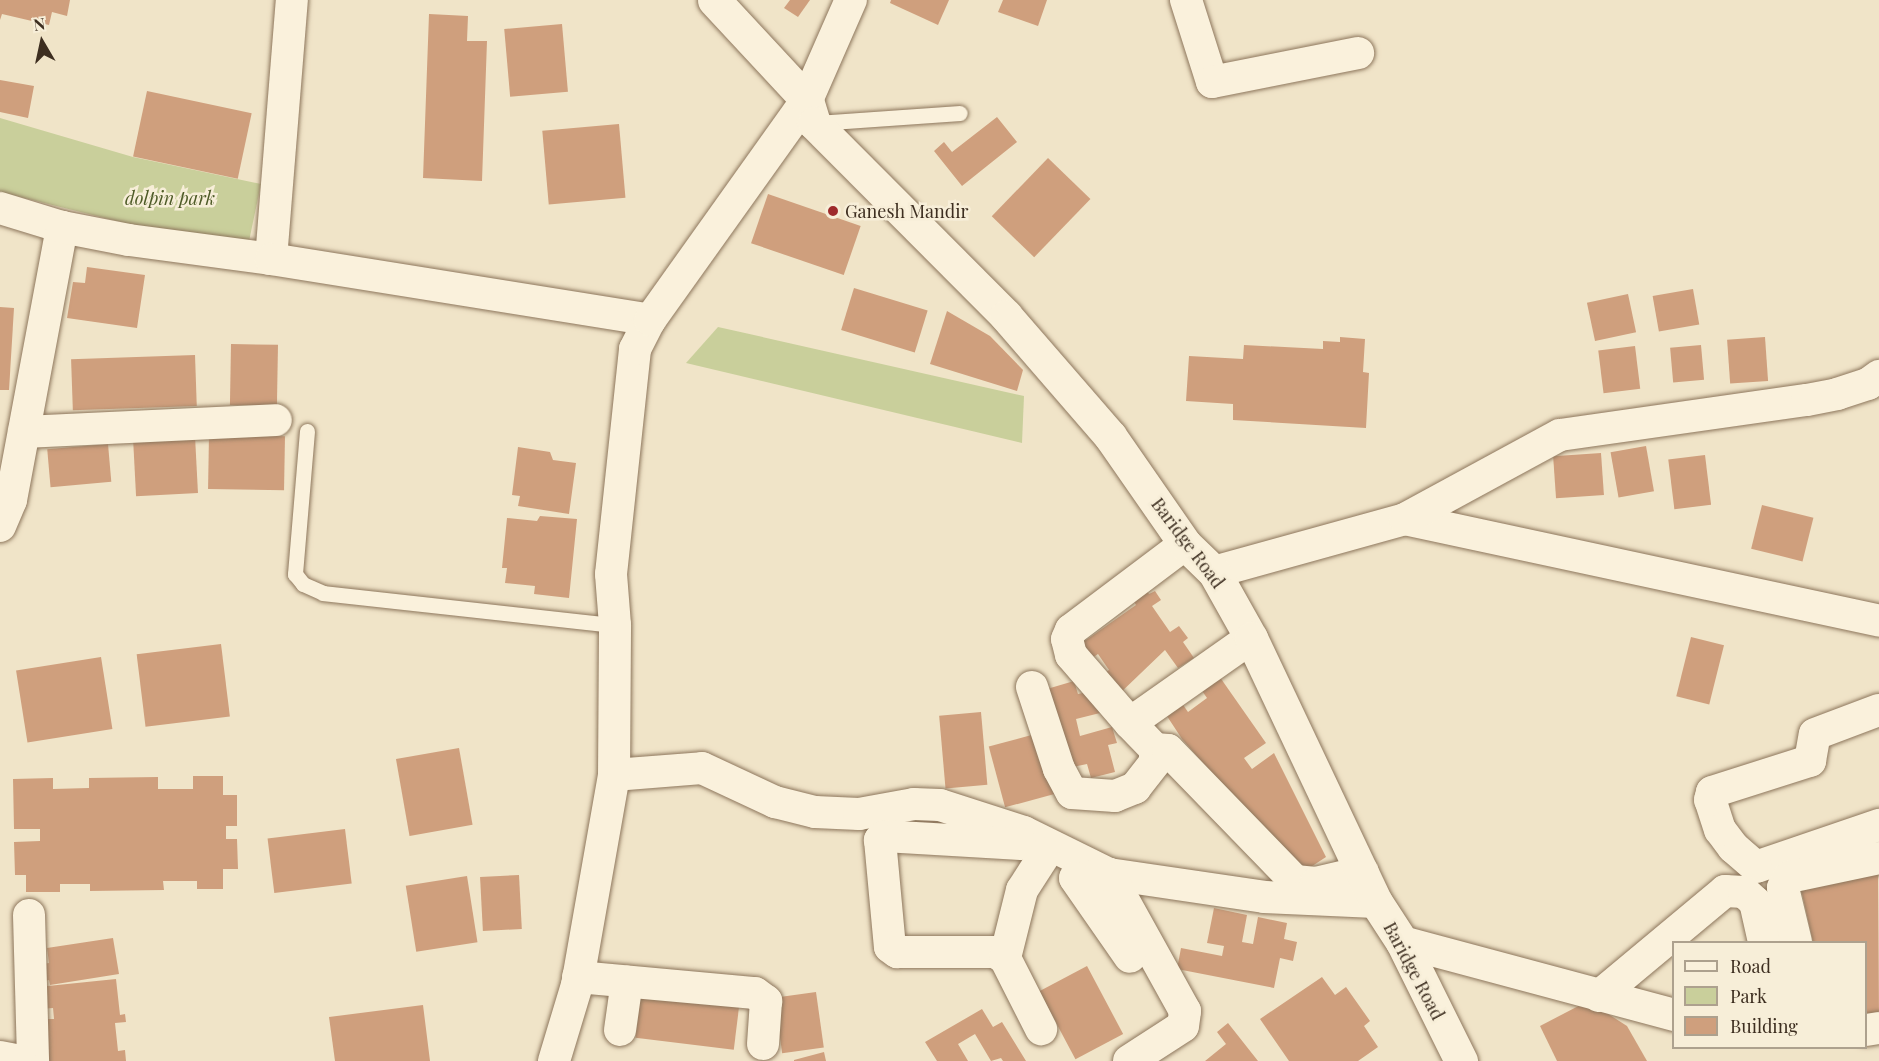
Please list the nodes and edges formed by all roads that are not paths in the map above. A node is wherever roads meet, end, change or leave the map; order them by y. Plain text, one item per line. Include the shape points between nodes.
1 (292, 0) edge
2 (714, 0) edge
3 (851, 0) edge
4 (1186, 0) edge
5 (1358, 53) dead end
6 (810, 112) junction
7 (960, 113) dead end
8 (0, 208) edge
9 (62, 227) junction
10 (271, 259) junction
11 (650, 320) junction
12 (1879, 376) edge
13 (276, 420) dead end
14 (307, 431) dead end
15 (24, 432) junction
16 (1405, 519) junction
17 (0, 526) edge
18 (1185, 544) junction
19 (1214, 572) junction
20 (1879, 621) edge
21 (615, 625) junction
22 (1251, 638) junction
23 (1032, 687) dead end
24 (1879, 710) edge
25 (1130, 723) junction
26 (1155, 749) junction
27 (614, 776) junction
28 (891, 823) junction
29 (1879, 825) edge
30 (1045, 854) junction
31 (1879, 858) edge
32 (1363, 872) junction
33 (1109, 874) junction
34 (1075, 878) junction
35 (1750, 880) junction
36 (1376, 902) junction
37 (29, 915) dead end
38 (1764, 941) edge
39 (1796, 941) edge
40 (1402, 942) junction
41 (1130, 957) dead end
42 (1005, 958) junction
43 (578, 977) junction
44 (627, 981) junction
45 (1599, 996) junction
46 (1672, 1014) edge
47 (1041, 1029) dead end
48 (620, 1030) dead end
49 (763, 1044) dead end
50 (0, 1057) edge
51 (21, 1061) edge
52 (33, 1061) edge
53 (554, 1061) edge
54 (1129, 1061) edge
55 (1461, 1061) edge

1 - 10 street
2 - 6 street, Baridge Road
3 - 6 street
4 - 5 street via 1212,82
6 - 7 lane
6 - 11 street
6 - 18 street, Baridge Road via 1006,315 1110,436
8 - 9 street
9 - 10 street
9 - 15 street
10 - 11 street
11 - 21 street via 635,349 611,574
12 - 16 street via 1868,384 1807,400 1560,435
13 - 15 street
14 - 21 lane via 295,574 303,584 323,592
15 - 17 street via 11,500
16 - 19 street
16 - 20 street
18 - 19 street, Baridge Road
18 - 25 street via 1071,630 1067,639 1071,655
19 - 22 street, Baridge Road
21 - 27 street
22 - 25 street
22 - 32 street, Baridge Road
23 - 26 street via 1059,769 1072,793 1115,796 1135,788 1155,762
24 - 35 street via 1815,734 1810,760 1712,792 1710,800 1720,830
25 - 26 street
26 - 32 street via 1168,750 1295,881 1316,883
27 - 28 street via 702,768 775,802 815,812 859,814
27 - 43 street
28 - 30 street via 1026,845
28 - 33 street via 914,804 940,805 1024,831
28 - 42 street via 880,840 890,947 897,952 995,952
29 - 35 street
30 - 34 street
30 - 42 street via 1022,890
31 - 39 street via 1789,877 1783,888
32 - 36 street, Baridge Road
33 - 34 street
33 - 36 street via 1264,897
33 - 54 street via 1185,1011 1183,1026
34 - 41 street
35 - 38 street
35 - 45 street via 1725,891
36 - 40 street, Baridge Road
37 - 52 street
40 - 45 street
40 - 55 street, Baridge Road
42 - 47 street
43 - 44 street
43 - 53 street
44 - 48 street
44 - 49 street via 755,993 766,1001
45 - 46 street
50 - 51 street

